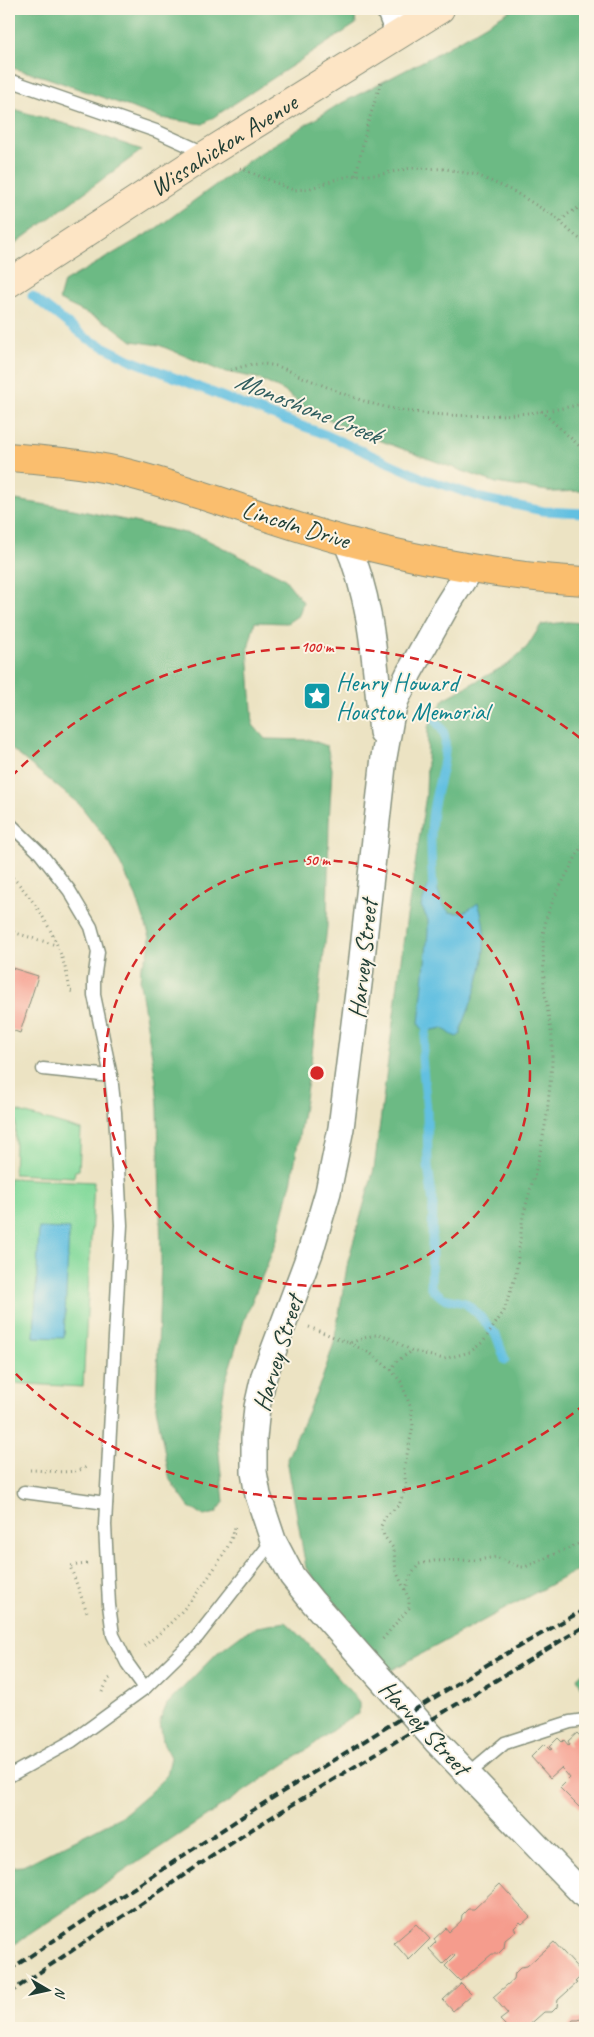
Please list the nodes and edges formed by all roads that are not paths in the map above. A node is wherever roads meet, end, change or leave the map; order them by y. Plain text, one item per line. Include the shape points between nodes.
1 (389, 9) edge
2 (440, 9) edge
3 (388, 42) junction
4 (9, 80) edge
5 (207, 154) junction
6 (9, 283) edge
7 (9, 456) edge
8 (346, 541) junction
9 (470, 569) junction
10 (585, 581) edge
11 (384, 757) junction
12 (9, 823) edge
13 (43, 1069) dead end
14 (110, 1076) junction
15 (24, 1492) dead end
16 (106, 1503) junction
17 (274, 1540) junction
18 (145, 1688) junction
19 (585, 1720) edge
20 (468, 1774) junction
21 (9, 1776) edge
22 (585, 1896) edge

1 - 3 street
2 - 3 street, Wissahickon Avenue
3 - 5 street, Wissahickon Avenue
4 - 5 lane via 156,131
5 - 6 street, Wissahickon Avenue
7 - 8 main road, Lincoln Drive via 116,470
8 - 9 main road, Lincoln Drive
8 - 11 street, Harvey Street via 362,582 370,616
9 - 10 main road, Lincoln Drive
9 - 11 street, Harvey Street via 396,700
11 - 17 street, Harvey Street via 341,1128 328,1192 310,1253 264,1376 257,1407 254,1472 258,1495
12 - 14 lane via 55,870 92,927 98,952 94,996
13 - 14 lane
14 - 16 lane via 116,1112 121,1225
15 - 16 lane
16 - 18 lane via 113,1636
17 - 18 lane via 197,1637
17 - 20 street, Harvey Street via 292,1576 312,1601
18 - 21 lane via 72,1741
19 - 20 lane via 504,1743
20 - 22 street, Harvey Street

